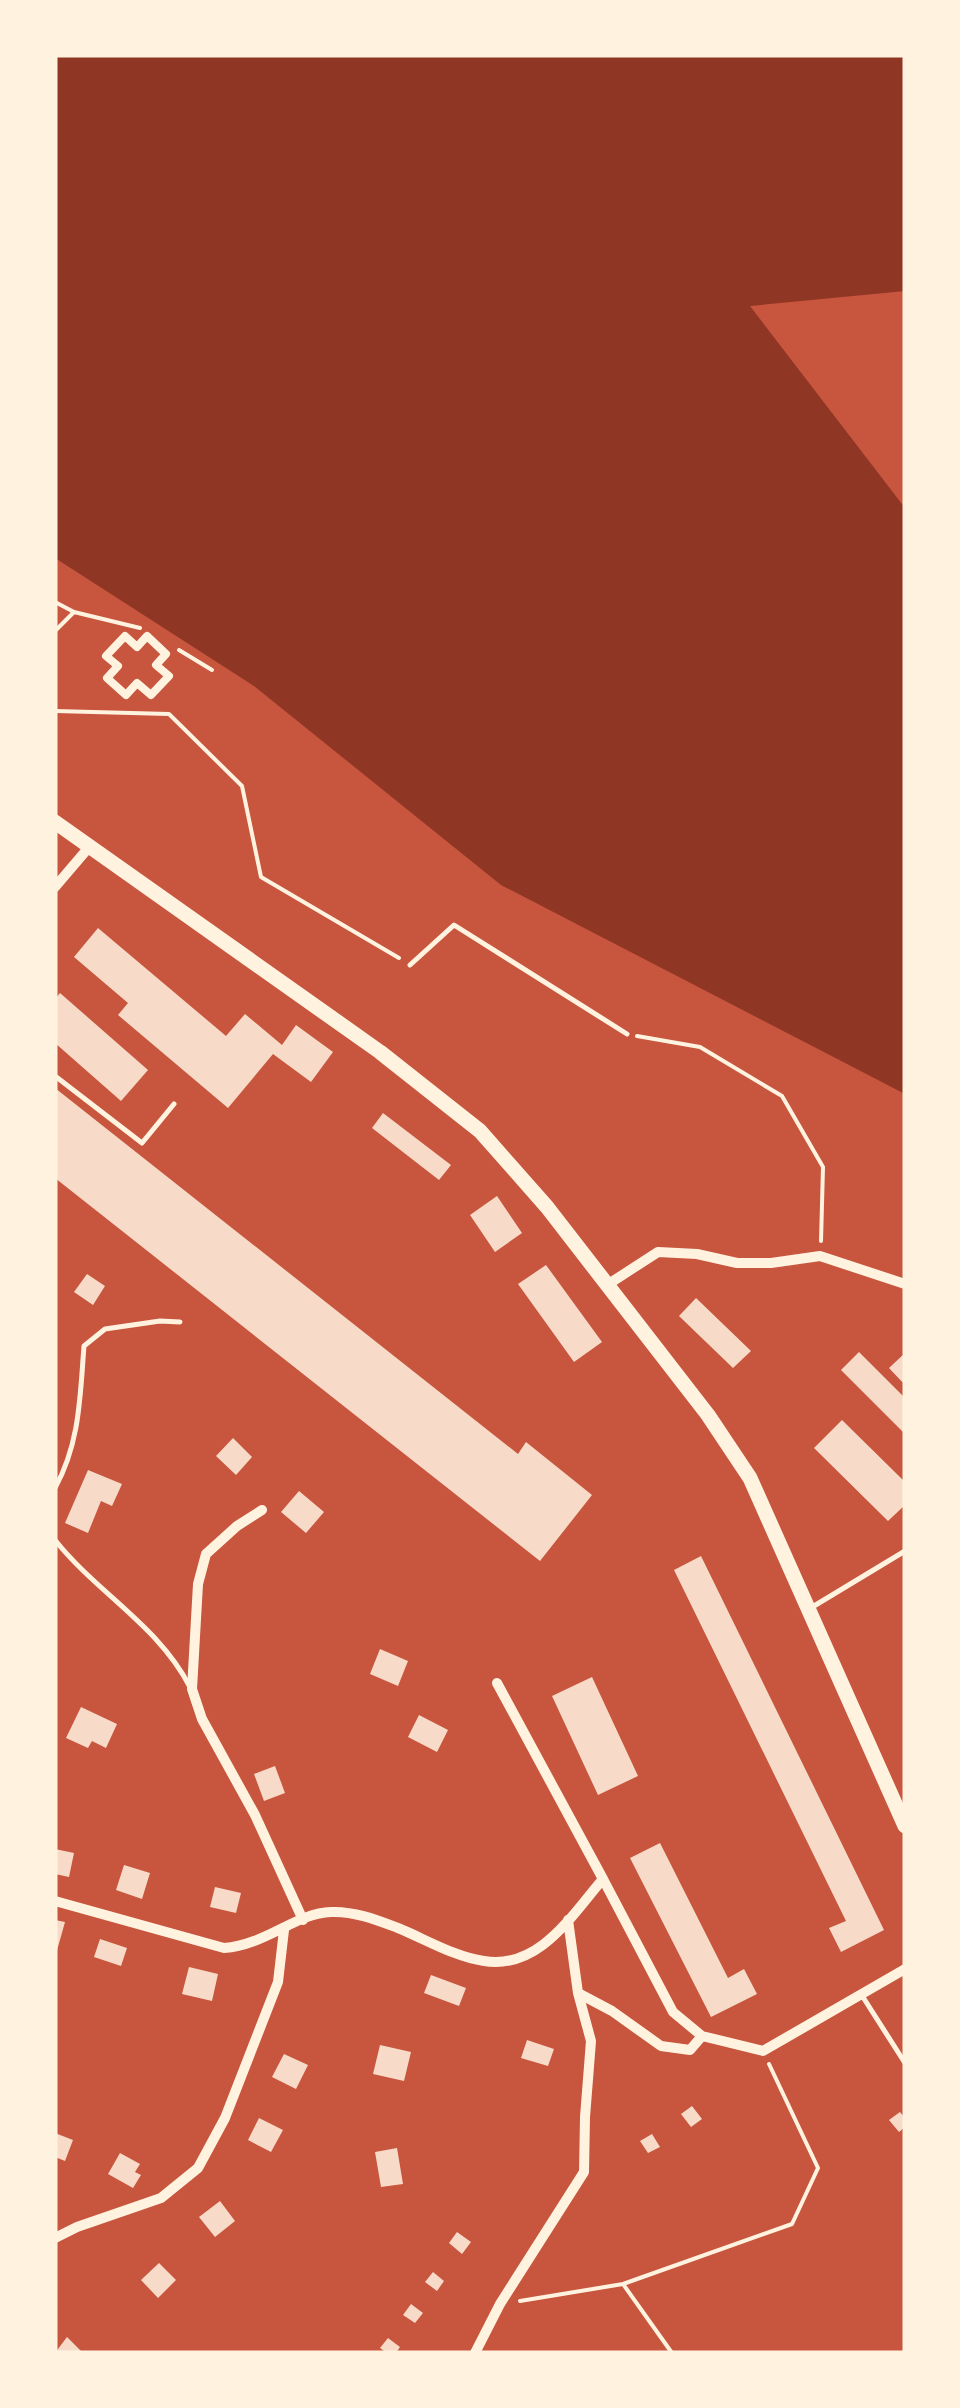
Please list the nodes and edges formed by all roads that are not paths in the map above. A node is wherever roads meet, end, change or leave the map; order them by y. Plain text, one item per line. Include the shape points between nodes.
1 (118, 666) joint
2 (55, 822) edge
3 (90, 846) junction
4 (55, 887) edge
5 (410, 964) road end
6 (627, 1034) road end
7 (55, 1076) edge
8 (174, 1104) dead end
9 (905, 1284) edge
10 (607, 1285) junction
11 (180, 1322) dead end
12 (55, 1488) edge
13 (262, 1510) dead end
14 (55, 1540) edge
15 (905, 1551) edge
16 (807, 1610) junction
17 (497, 1682) dead end
18 (192, 1689) junction
19 (905, 1826) edge
20 (603, 1879) junction
21 (55, 1900) edge
22 (303, 1920) junction
23 (568, 1920) junction
24 (288, 1928) junction
25 (905, 1969) edge
26 (578, 1993) junction
27 (861, 1994) junction
28 (702, 2036) junction
29 (905, 2064) edge
30 (55, 2238) edge
31 (475, 2353) edge

1 - 1 street via 106,656 125,636 136,647 147,636 166,654 156,665 168,676 151,696 137,683 126,695 107,678
2 - 3 main road
3 - 4 street
3 - 10 main road via 480,1131
5 - 6 lane via 454,925
7 - 8 lane via 142,1143
9 - 10 street via 820,1256 771,1264 658,1252
10 - 16 main road via 750,1478
11 - 12 lane via 105,1329 84,1346 80,1412 68,1465
13 - 18 street via 206,1554
14 - 18 lane via 161,1643
15 - 16 lane
16 - 19 main road
17 - 20 street
18 - 22 street
20 - 23 street
20 - 28 street via 673,2012
21 - 24 street via 224,1948
22 - 23 street via 310,1914 356,1914 481,1961 505,1962 544,1946
22 - 24 street
23 - 26 street
24 - 30 street via 278,1982 198,2168 161,2198
25 - 27 street
26 - 28 street via 661,2046 690,2050
26 - 31 street via 591,2042 584,2172
27 - 28 street via 763,2051
27 - 29 lane

